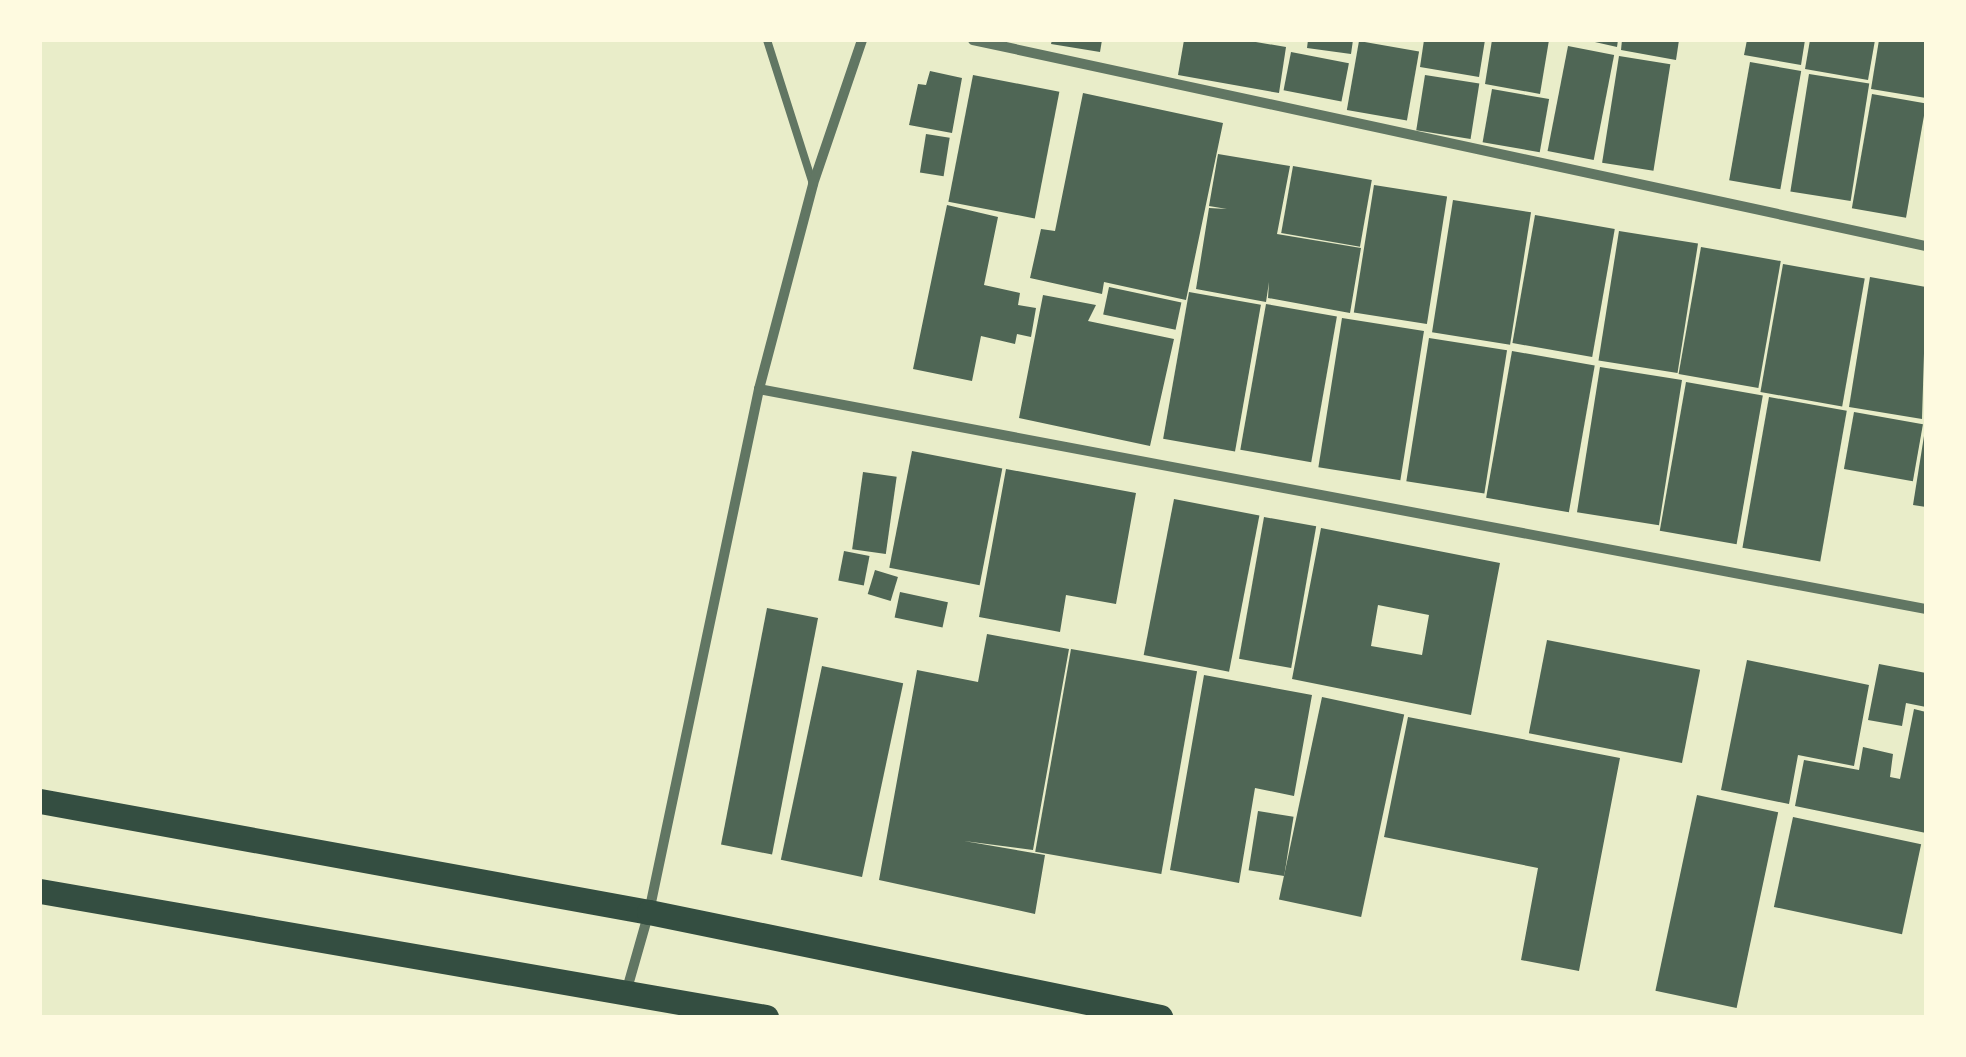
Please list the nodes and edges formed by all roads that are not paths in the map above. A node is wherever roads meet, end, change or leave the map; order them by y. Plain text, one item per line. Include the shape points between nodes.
1 (768, 40) edge
2 (862, 40) edge
3 (973, 40) edge
4 (814, 184) junction
5 (1926, 246) edge
6 (759, 389) junction
7 (1926, 609) edge
8 (40, 801) edge
9 (40, 891) edge
10 (649, 912) junction
11 (627, 990) junction
12 (766, 1017) edge
13 (1160, 1017) edge

1 - 4 lane
2 - 4 street
3 - 5 street
4 - 6 street
6 - 7 street
6 - 10 street
8 - 10 main road
9 - 11 main road
10 - 11 street
10 - 13 main road
11 - 12 main road

